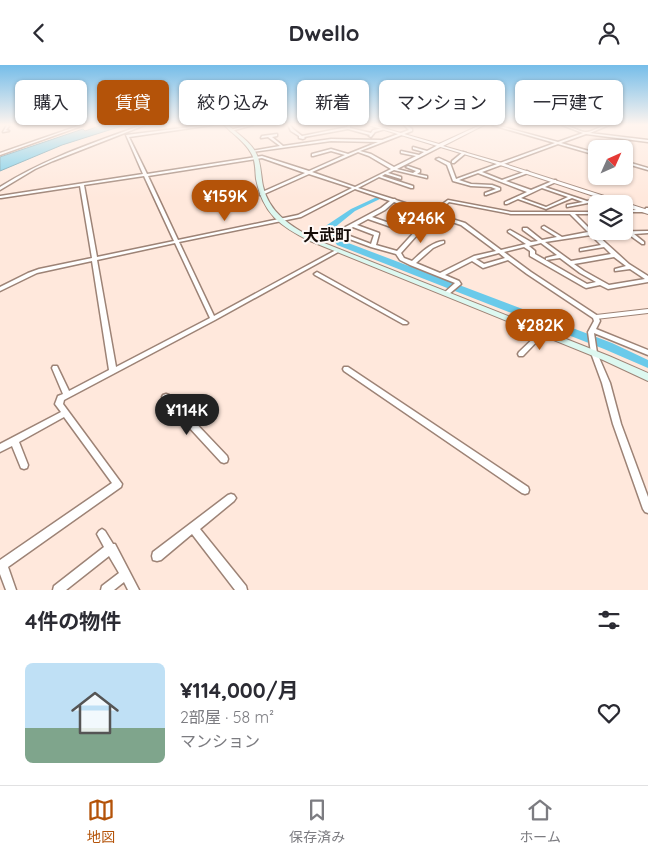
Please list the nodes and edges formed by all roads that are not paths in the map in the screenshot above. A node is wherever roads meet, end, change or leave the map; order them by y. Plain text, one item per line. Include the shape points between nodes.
1 (13, 150) edge
2 (80, 150) edge
3 (133, 150) edge
4 (250, 150) edge
5 (270, 150) edge
6 (330, 150) edge
7 (332, 150) edge
8 (362, 150) edge
9 (419, 150) edge
10 (433, 150) edge
11 (454, 150) edge
12 (540, 150) edge
13 (358, 151) junction
14 (402, 151) dead end
15 (428, 152) junction
16 (464, 153) junction
17 (0, 154) edge
18 (254, 154) junction
19 (398, 154) dead end
20 (313, 155) dead end
21 (348, 155) junction
22 (419, 156) junction
23 (414, 159) junction
24 (438, 159) dead end
25 (453, 162) dead end
26 (501, 164) junction
27 (633, 165) edge
28 (408, 167) dead end
29 (394, 169) junction
30 (648, 169) edge
31 (478, 172) junction
32 (527, 172) junction
33 (308, 173) junction
34 (385, 173) junction
35 (415, 173) junction
36 (145, 175) junction
37 (379, 176) junction
38 (363, 177) dead end
39 (426, 177) dead end
40 (400, 178) dead end
41 (372, 180) junction
42 (457, 180) junction
43 (503, 181) junction
44 (555, 181) junction
45 (82, 185) junction
46 (492, 186) junction
47 (412, 187) dead end
48 (542, 187) junction
49 (355, 188) junction
50 (0, 189) edge
51 (531, 192) junction
52 (261, 194) junction
53 (486, 194) dead end
54 (599, 195) edge
55 (1, 197) dead end
56 (571, 197) junction
57 (518, 198) junction
58 (394, 200) junction
59 (585, 201) junction
60 (588, 201) edge
61 (506, 203) dead end
62 (568, 206) dead end
63 (633, 206) edge
64 (413, 207) junction
65 (647, 210) edge
66 (633, 211) edge
67 (434, 213) junction
68 (588, 213) edge
69 (572, 214) junction
70 (403, 215) dead end
71 (368, 217) junction
72 (278, 219) junction
73 (353, 225) junction
74 (396, 227) dead end
75 (544, 227) dead end
76 (588, 228) edge
77 (526, 229) dead end
78 (510, 231) dead end
79 (633, 232) edge
80 (646, 232) edge
81 (588, 234) edge
82 (633, 235) edge
83 (648, 236) edge
84 (561, 238) junction
85 (601, 240) edge
86 (177, 241) junction
87 (543, 241) junction
88 (442, 242) dead end
89 (642, 243) dead end
90 (527, 245) junction
91 (606, 245) junction
92 (373, 246) junction
93 (338, 251) junction
94 (500, 251) junction
95 (582, 251) dead end
96 (398, 253) junction
97 (614, 255) junction
98 (561, 256) junction
99 (510, 258) junction
100 (95, 259) junction
101 (472, 259) junction
102 (548, 259) dead end
103 (570, 263) junction
104 (412, 264) junction
105 (631, 267) junction
106 (618, 269) dead end
107 (317, 274) dead end
108 (600, 274) dead end
109 (441, 275) junction
110 (589, 276) junction
111 (648, 279) edge
112 (614, 281) dead end
113 (602, 284) junction
114 (0, 289) edge
115 (447, 293) junction
116 (648, 311) edge
117 (596, 317) junction
118 (213, 319) junction
119 (405, 323) dead end
120 (592, 331) junction
121 (543, 332) junction
122 (594, 351) junction
123 (648, 353) edge
124 (521, 355) dead end
125 (55, 368) dead end
126 (346, 369) dead end
127 (113, 371) junction
128 (648, 377) edge
129 (67, 395) junction
130 (166, 397) dead end
131 (65, 413) junction
132 (14, 441) junction
133 (0, 448) edge
134 (224, 459) dead end
135 (24, 465) dead end
136 (525, 490) dead end
137 (231, 498) dead end
138 (648, 509) edge
139 (193, 528) junction
140 (102, 534) dead end
141 (111, 548) junction
142 (157, 556) dead end
143 (1, 565) edge
144 (126, 575) junction
145 (11, 590) edge
146 (58, 590) edge
147 (106, 590) edge
148 (134, 590) edge
149 (242, 590) edge

1 - 17 street
2 - 50 street
3 - 36 street
4 - 18 main road
5 - 18 street
6 - 20 street
7 - 21 street
8 - 13 street
9 - 15 street
10 - 15 street
11 - 16 street
12 - 26 street
13 - 21 street
13 - 29 street
14 - 22 street
15 - 22 street
16 - 25 street
16 - 26 street
18 - 33 street
18 - 36 street
18 - 52 main road
19 - 23 street
21 - 33 street
22 - 23 street
23 - 29 street
24 - 42 street via 449,164 454,180
26 - 31 street
26 - 32 street
27 - 30 street
28 - 35 street via 419,171
29 - 34 street
29 - 35 street
31 - 42 street
31 - 43 street
32 - 43 street
32 - 44 street
33 - 49 street
33 - 52 street
34 - 37 street
34 - 40 street
35 - 39 street
36 - 45 street
36 - 86 street
37 - 41 street
37 - 47 street
38 - 41 street
41 - 49 street
42 - 46 street via 471,185
43 - 46 street
43 - 51 street
44 - 48 street
44 - 54 street
45 - 55 street
45 - 100 street
46 - 53 street via 498,189
48 - 51 street
48 - 56 street
49 - 58 street
49 - 72 street via 305,213
51 - 57 street
52 - 72 main road
56 - 57 street via 546,208
56 - 59 street
57 - 61 street
58 - 64 street
58 - 71 street
59 - 60 street
59 - 62 street
63 - 65 street
64 - 67 street
64 - 70 street
65 - 66 street
67 - 69 street via 448,201 502,213
67 - 94 street via 463,224
67 - 96 street
68 - 69 street
69 - 76 street
71 - 73 street
71 - 74 street
72 - 86 street
72 - 93 main road via 301,235
73 - 92 street via 377,234
73 - 92 street via 338,233
75 - 84 street
77 - 87 street
78 - 90 street
79 - 80 street
80 - 83 street
81 - 84 street
82 - 89 street
84 - 87 street
85 - 91 street
86 - 100 street
86 - 118 street
87 - 90 street
87 - 98 street
88 - 104 street
90 - 94 street
90 - 113 street via 533,251 532,255 586,286
91 - 95 street
91 - 97 street
92 - 96 street
93 - 115 main road
93 - 118 street
94 - 99 street
94 - 101 street
96 - 104 street
97 - 103 street
97 - 105 street
98 - 102 street
98 - 103 street
99 - 101 street via 484,266
99 - 117 street
100 - 114 street via 30,273
100 - 127 street
101 - 109 street
103 - 110 street
104 - 109 street
105 - 106 street
105 - 111 street
107 - 119 street
108 - 110 street
109 - 115 street via 458,284
110 - 113 street
111 - 113 street via 612,288
112 - 113 street
115 - 121 main road
116 - 117 street
117 - 120 street
118 - 127 street
120 - 122 street
120 - 123 street
121 - 122 main road
121 - 124 street
122 - 128 main road
122 - 138 street
125 - 129 street
126 - 136 street
127 - 129 street
129 - 131 street via 59,404
130 - 134 street
131 - 132 street
131 - 143 street via 118,484
132 - 133 street
132 - 135 street
137 - 139 street
139 - 142 street
139 - 149 street
140 - 141 street
141 - 144 street
141 - 146 street
143 - 145 street
144 - 147 street
144 - 148 street

